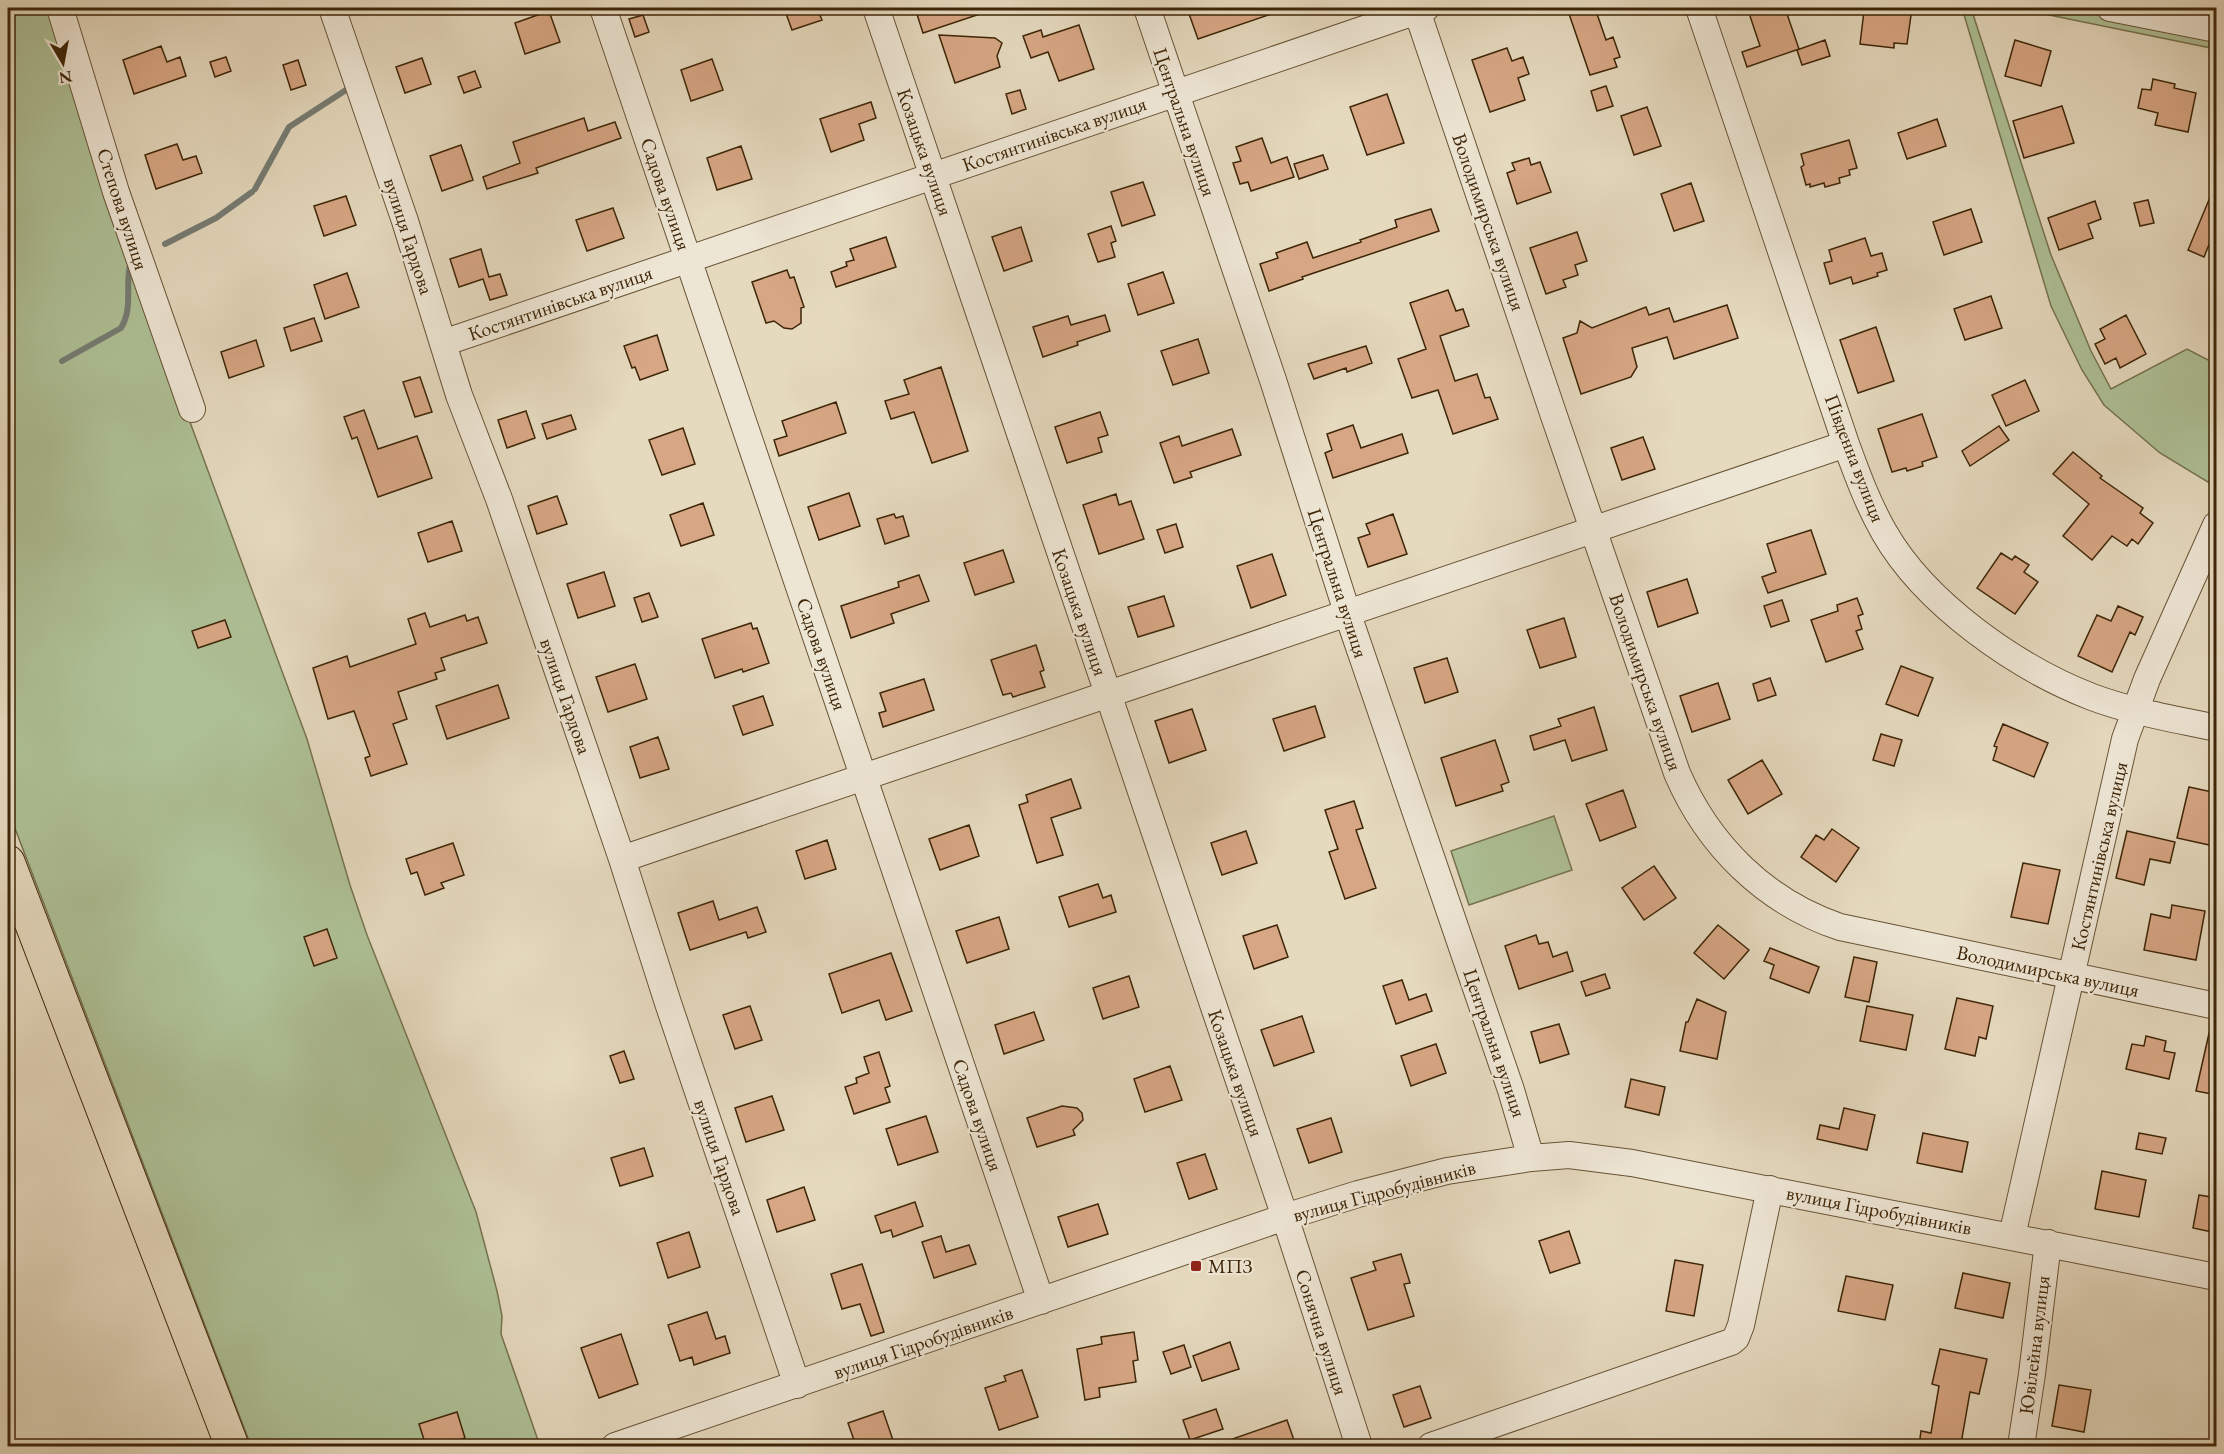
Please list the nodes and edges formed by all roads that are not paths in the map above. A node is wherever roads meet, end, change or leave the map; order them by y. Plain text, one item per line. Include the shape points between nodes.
1 (60, 8) edge
2 (332, 8) edge
3 (603, 8) edge
4 (876, 8) edge
5 (1147, 8) edge
6 (1420, 8) edge
7 (1699, 8) edge
8 (2110, 8) edge
9 (2217, 29) edge
10 (1176, 93) junction
11 (934, 175) junction
12 (688, 258) junction
13 (443, 343) junction
14 (192, 409) dead end
15 (1846, 444) junction
16 (2217, 525) edge
17 (1593, 529) junction
18 (1347, 612) junction
19 (1108, 694) junction
20 (2134, 711) junction
21 (2217, 728) edge
22 (863, 776) junction
23 (622, 859) junction
24 (8, 862) edge
25 (2072, 976) junction
26 (2217, 1006) edge
27 (1531, 1158) junction
28 (1770, 1189) junction
29 (1285, 1217) junction
30 (2012, 1236) junction
31 (2048, 1243) junction
32 (2217, 1276) edge
33 (1041, 1301) junction
34 (797, 1385) junction
35 (232, 1446) edge
36 (615, 1446) edge
37 (1359, 1446) edge
38 (1431, 1446) edge
39 (2021, 1446) edge

1 - 14 street, Степова вулиця via 116,192
2 - 13 street, вулиця Гардова
3 - 12 street, Садова вулиця
4 - 11 street, Козацька вулиця
5 - 10 street, Центральна вулиця
6 - 10 street, Костянтинівська вулиця
6 - 17 street, Володимирська вулиця
7 - 15 street, Південна вулиця
8 - 9 street
10 - 11 street, Костянтинівська вулиця
10 - 18 street, Центральна вулиця
11 - 12 street, Костянтинівська вулиця
11 - 19 street, Козацька вулиця
12 - 13 street, Костянтинівська вулиця
12 - 22 street, Садова вулиця
13 - 23 street, вулиця Гардова
15 - 17 street
15 - 20 street, Південна вулиця via 1884,533 1938,598 1991,642 2039,672
16 - 20 street, Костянтинівська вулиця
17 - 18 street
17 - 25 street, Володимирська вулиця via 1682,783 1708,828 1738,865 1779,899 1818,920
18 - 19 street
18 - 27 street, Центральна вулиця via 1514,1098
19 - 22 street
19 - 29 street, Козацька вулиця
20 - 21 street, Південна вулиця
20 - 25 street, Костянтинівська вулиця via 2116,773
22 - 23 street
22 - 33 street, Садова вулиця
23 - 34 street, вулиця Гардова
24 - 35 main road
25 - 26 street, Володимирська вулиця
25 - 30 street, Костянтинівська вулиця
27 - 28 street, вулиця Гідробудівників via 1569,1155 1608,1160
27 - 29 street, вулиця Гідробудівників via 1415,1178
28 - 30 street, вулиця Гідробудівників
28 - 38 street via 1741,1325 1731,1342
29 - 33 street, вулиця Гідробудівників
29 - 37 street, Сонячна вулиця
30 - 31 street, вулиця Гідробудівників
31 - 32 street, вулиця Гідробудівників
31 - 39 street, Ювілейна вулиця
33 - 34 street, вулиця Гідробудівників
34 - 36 street, вулиця Гідробудівників

